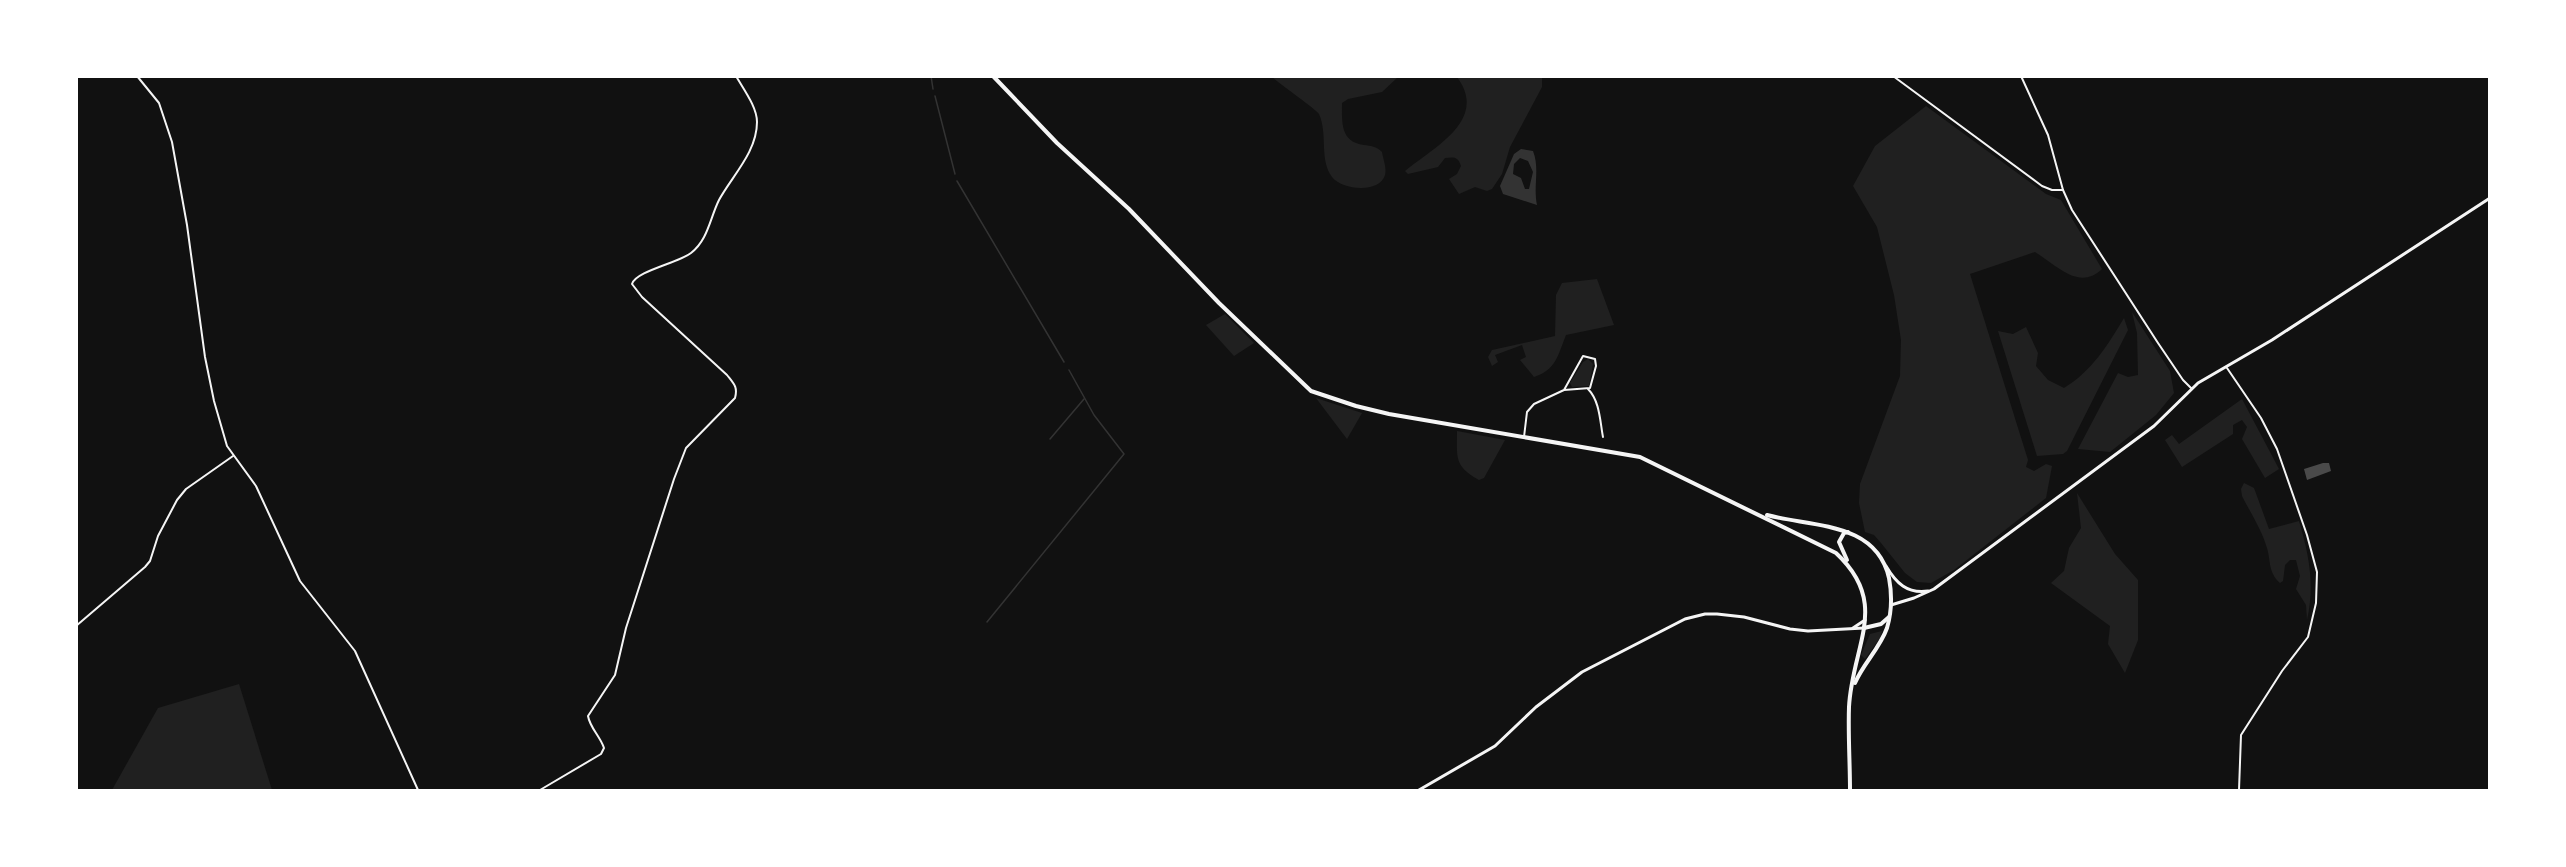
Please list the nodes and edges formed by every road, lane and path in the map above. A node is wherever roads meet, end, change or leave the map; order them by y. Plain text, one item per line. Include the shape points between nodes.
1 (137, 76) edge
2 (736, 76) edge
3 (993, 76) edge
4 (1893, 76) edge
5 (2021, 76) edge
6 (2063, 190) junction
7 (2490, 198) edge
8 (2227, 368) junction
9 (2192, 388) junction
10 (1588, 389) junction
11 (1564, 390) junction
12 (1524, 437) junction
13 (1603, 437) dead end
14 (232, 456) junction
15 (1757, 513) junction
16 (1849, 532) junction
17 (1885, 565) junction
18 (1851, 566) junction
19 (1934, 589) junction
20 (1891, 605) junction
21 (1889, 616) junction
22 (1865, 620) junction
23 (1881, 624) junction
24 (76, 626) edge
25 (1864, 628) junction
26 (1849, 630) junction
27 (1852, 691) junction
28 (418, 790) edge
29 (540, 790) edge
30 (1419, 790) edge
31 (1850, 790) edge
32 (2240, 790) edge

1 - 14 street via 159,104 170,133 214,401
2 - 29 street via 757,121 752,147 719,200 699,245 681,258 636,277 632,284 735,385 735,398 686,448 674,479 626,628 615,675 588,716 604,748 601,754
3 - 12 main road via 1311,391 1389,414
4 - 6 street via 2042,186
5 - 6 street via 2050,142
6 - 9 street via 2152,335
7 - 8 street
8 - 9 street
8 - 32 street via 2277,449 2317,572 2316,603 2308,638 2241,735
9 - 19 street via 2154,426
10 - 11 street
10 - 11 street via 1595,359 1583,356
10 - 13 street via 1599,412
11 - 12 street via 1534,404 1527,412
12 - 15 main road via 1640,457
14 - 24 street via 186,489 169,513 150,561
14 - 28 street via 256,486 300,581 355,651
15 - 16 main road
15 - 18 main road via 1831,548
16 - 17 main road via 1876,550
16 - 18 main road via 1839,542
17 - 19 street via 1906,589
17 - 20 main road
18 - 22 main road via 1862,587
19 - 20 street
20 - 21 main road
21 - 23 main road
21 - 27 main road via 1882,637
22 - 23 main road
22 - 25 main road
22 - 26 street
23 - 25 main road
25 - 26 street
25 - 27 main road
26 - 30 street via 1808,632 1730,615 1705,614 1685,619 1582,672 1536,707 1495,746
27 - 31 main road

